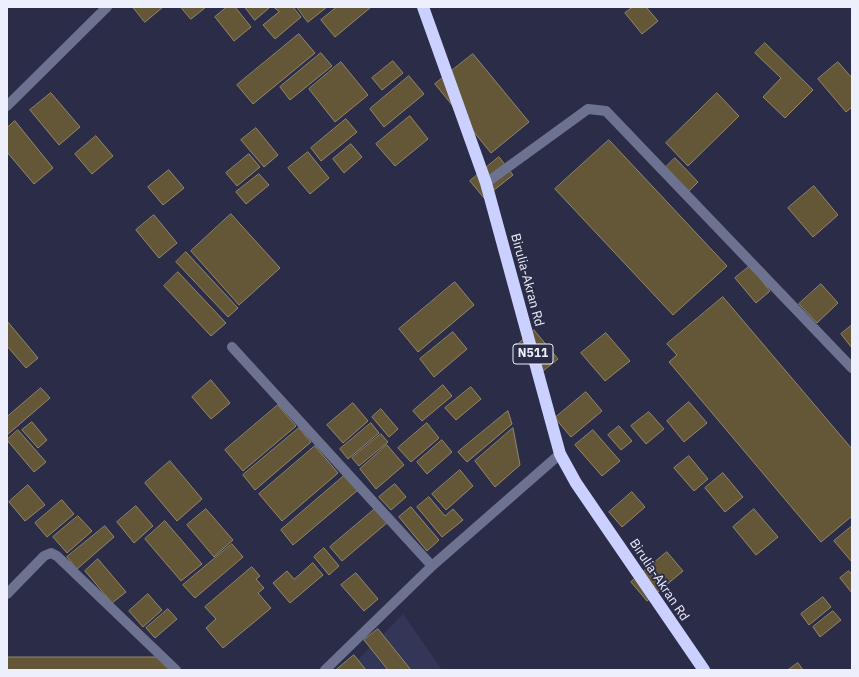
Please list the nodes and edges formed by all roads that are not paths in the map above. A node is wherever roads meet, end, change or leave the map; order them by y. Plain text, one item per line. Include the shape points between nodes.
1 (107, 7) edge
2 (423, 7) edge
3 (7, 106) edge
4 (486, 183) junction
5 (232, 347) dead end
6 (852, 368) edge
7 (560, 454) junction
8 (432, 566) junction
9 (7, 594) edge
10 (176, 670) edge
11 (326, 670) edge
12 (704, 670) edge

1 - 3 street
2 - 4 highway, Birulia-Akran Rd / N511
4 - 6 street via 588,109 606,111
4 - 7 highway, Birulia-Akran Rd / N511
5 - 8 street
7 - 8 street
7 - 12 highway, Birulia-Akran Rd / N511 via 576,483
8 - 11 street
9 - 10 street via 44,556 51,553

